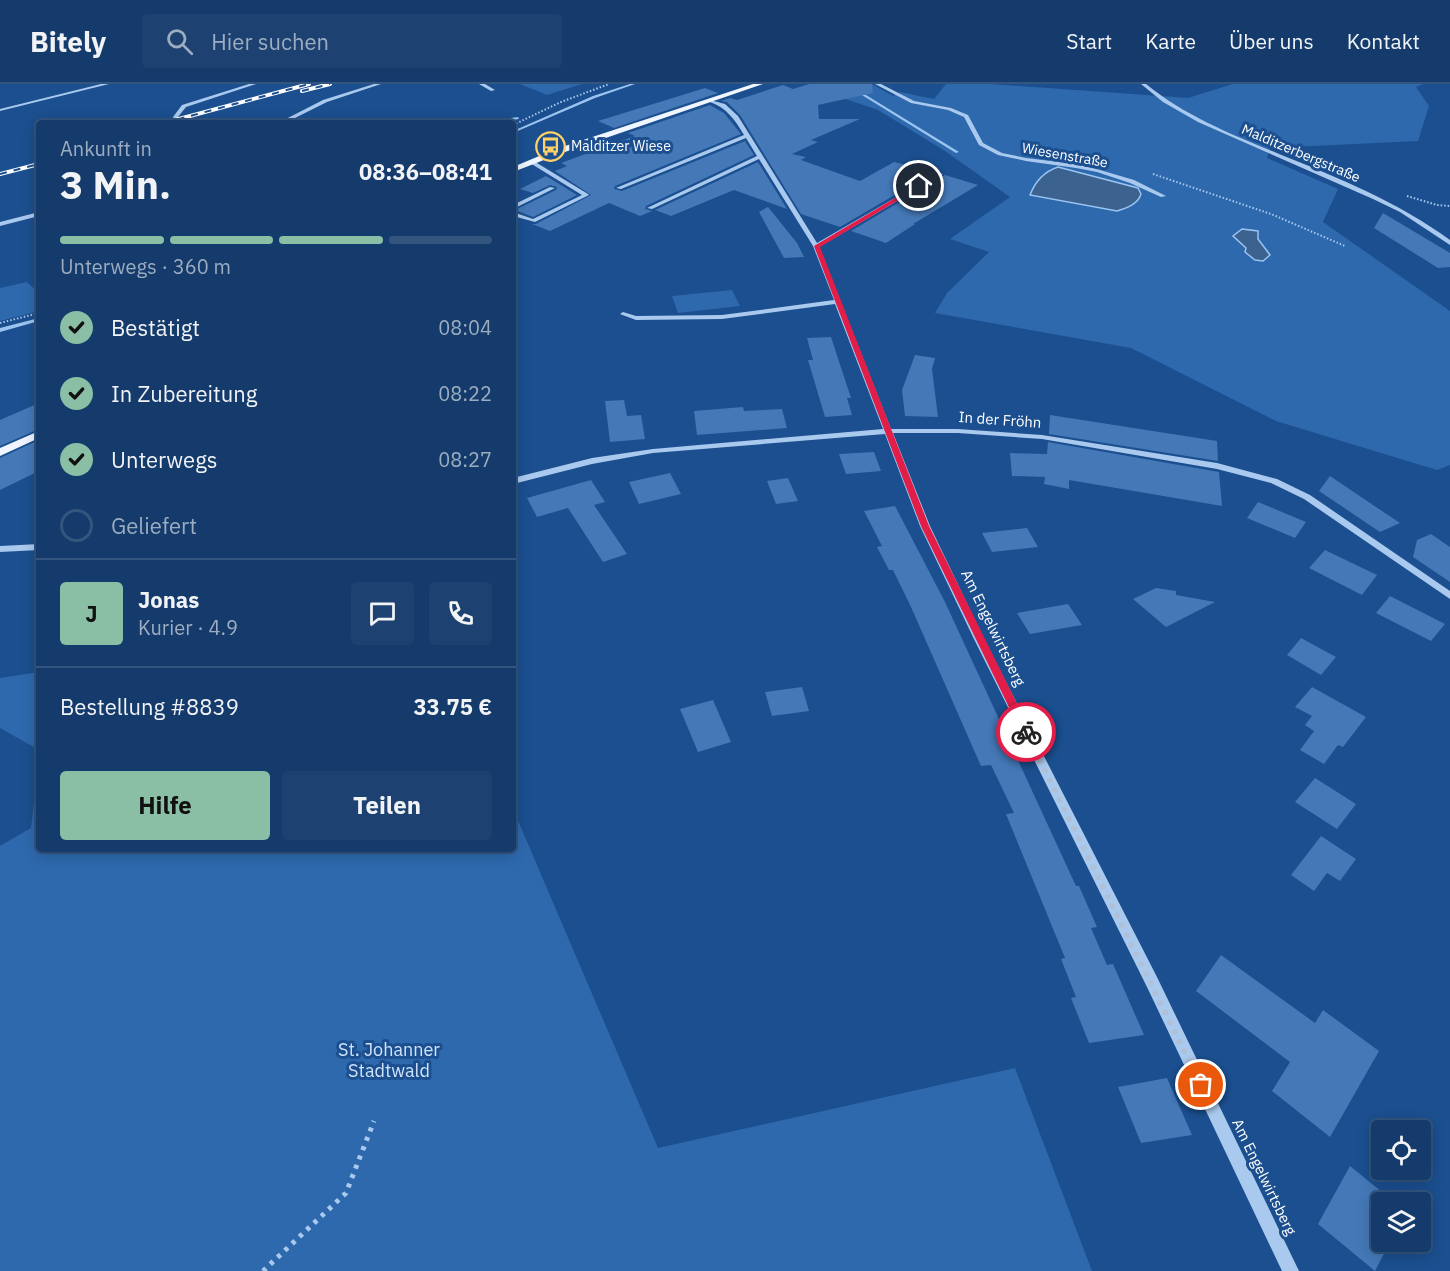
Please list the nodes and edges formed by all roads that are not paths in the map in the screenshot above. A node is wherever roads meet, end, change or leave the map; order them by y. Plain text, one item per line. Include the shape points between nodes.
1 (107, 84) edge
2 (254, 84) edge
3 (379, 84) edge
4 (482, 84) edge
5 (760, 84) edge
6 (877, 84) edge
7 (1143, 84) edge
8 (493, 90) dead end
9 (712, 101) junction
10 (0, 110) edge
11 (176, 120) edge
12 (287, 120) edge
13 (748, 135) junction
14 (761, 156) junction
15 (532, 162) junction
16 (516, 169) edge
17 (940, 174) dead end
18 (552, 188) dead end
19 (619, 188) dead end
20 (1163, 196) dead end
21 (516, 206) edge
22 (650, 208) dead end
23 (36, 215) edge
24 (516, 215) edge
25 (0, 224) edge
26 (1450, 243) edge
27 (816, 246) junction
28 (838, 302) junction
29 (624, 314) dead end
30 (887, 431) junction
31 (36, 435) edge
32 (0, 452) edge
33 (516, 480) edge
34 (36, 547) edge
35 (0, 549) edge
36 (1450, 596) edge
37 (1291, 1271) edge

1 - 10 street
2 - 11 street via 195,102 178,111
3 - 12 street via 325,101
4 - 8 street
5 - 9 main road
6 - 20 street, Wiesenstraße via 913,102 958,111 966,116 981,144 1002,154 1118,177
7 - 26 street, Malditzerbergstraße via 1205,124 1386,203
9 - 13 street, Am Engelwirtsberg via 731,111
9 - 15 main road
13 - 14 street, Am Engelwirtsberg
13 - 19 street
14 - 22 street
14 - 27 street, Am Engelwirtsberg
15 - 16 main road
15 - 24 street via 586,195 532,221
17 - 27 street
18 - 21 street
23 - 25 street
27 - 28 street, Am Engelwirtsberg
28 - 29 street via 704,318 636,318
28 - 30 street, Am Engelwirtsberg
30 - 33 street, In der Fröhn via 632,454
30 - 36 street, In der Fröhn via 1042,437 1217,466 1274,481 1307,497
30 - 37 street, Am Engelwirtsberg via 925,526 964,608 1152,982
31 - 32 main road
34 - 35 street

